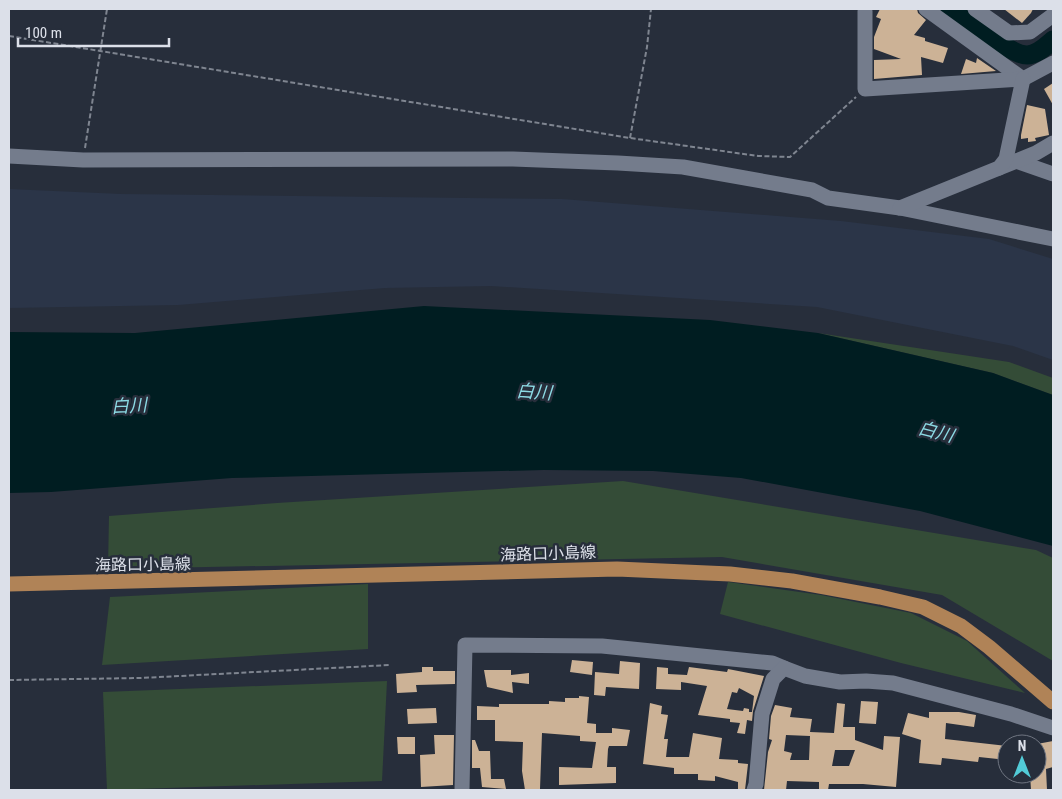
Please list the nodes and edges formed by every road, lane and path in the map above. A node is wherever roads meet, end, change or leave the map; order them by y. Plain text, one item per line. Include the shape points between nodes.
1 (107, 9) edge
2 (651, 9) edge
3 (926, 9) edge
4 (976, 9) edge
5 (865, 11) dead end
6 (1053, 15) edge
7 (9, 36) edge
8 (99, 52) junction
9 (1053, 63) edge
10 (1023, 79) junction
11 (865, 89) junction
12 (630, 138) junction
13 (1053, 143) edge
14 (9, 156) edge
15 (83, 160) junction
16 (1016, 161) junction
17 (999, 168) junction
18 (1053, 174) edge
19 (900, 208) junction
20 (1053, 240) edge
21 (9, 584) edge
22 (390, 665) dead end
23 (784, 668) junction
24 (9, 680) edge
25 (1053, 702) edge
26 (1053, 728) edge
27 (462, 790) edge
28 (754, 790) edge

1 - 8 path
2 - 12 path
3 - 10 street
4 - 6 street via 1009,33 1030,32
5 - 11 street
7 - 8 path
8 - 12 path
8 - 15 path
9 - 10 street
10 - 11 street
10 - 17 street via 1006,159
11 - 12 path via 790,157 758,156
13 - 16 street
14 - 15 street
15 - 19 street via 513,159 683,167 812,190 828,198
16 - 17 street
16 - 18 street
17 - 19 street
19 - 20 street
21 - 25 main road, 海路口小島線 via 617,569 792,581 923,607 961,626
22 - 24 path via 141,678
23 - 26 street via 805,676 840,682 893,683
23 - 27 street via 772,663 602,646 465,646
23 - 28 street via 774,679 762,714

